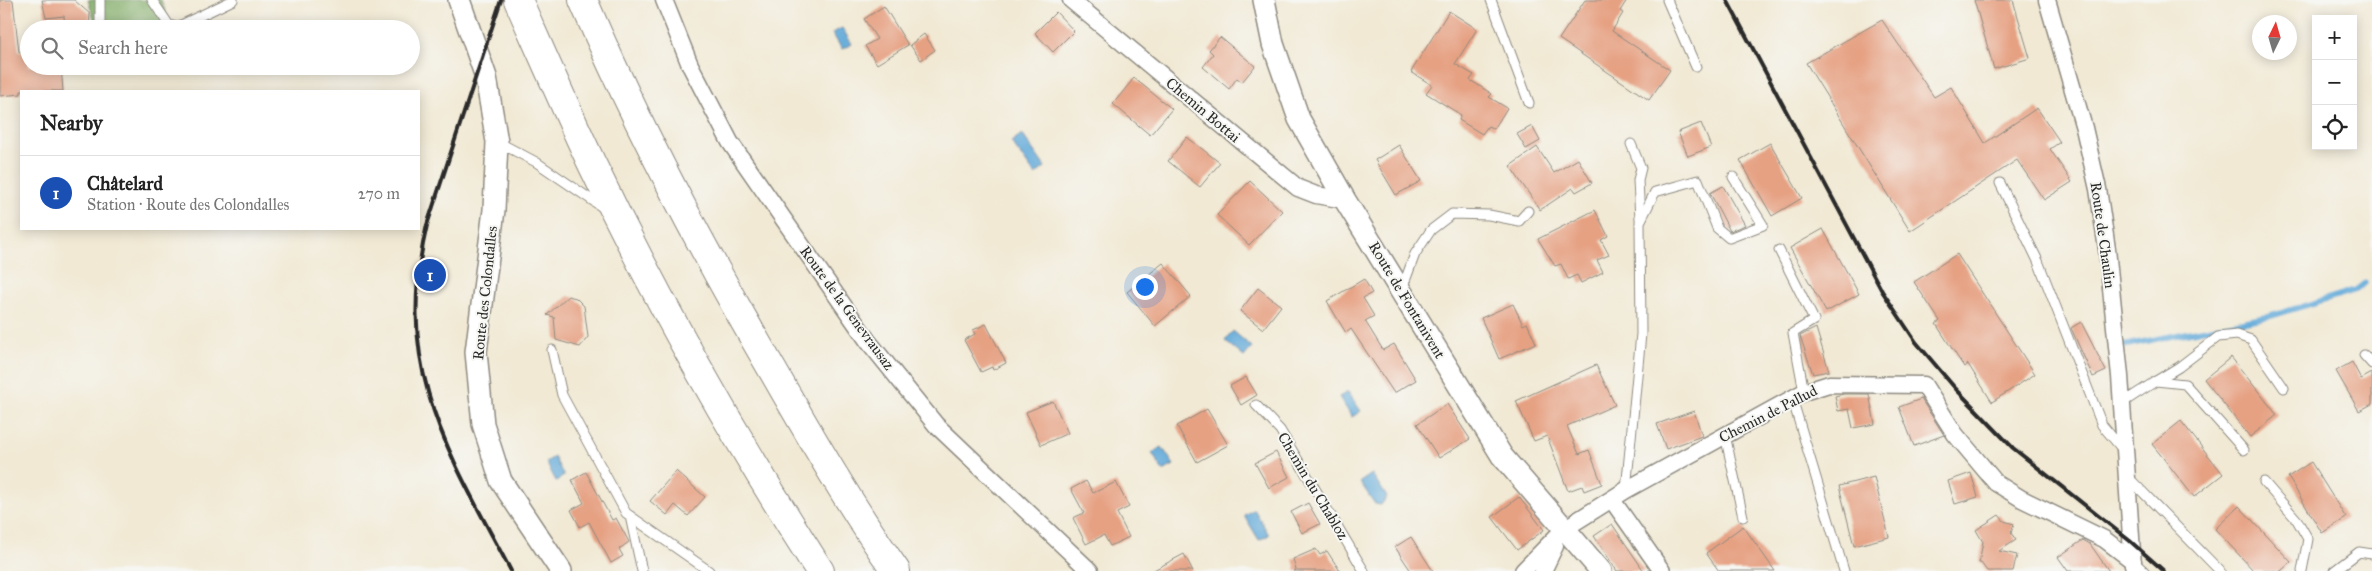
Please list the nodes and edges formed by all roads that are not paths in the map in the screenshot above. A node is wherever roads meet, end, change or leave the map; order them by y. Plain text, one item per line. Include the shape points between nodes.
1 (100, 0) edge
2 (152, 0) edge
3 (233, 0) edge
4 (459, 0) edge
5 (518, 0) edge
6 (583, 0) edge
7 (664, 0) edge
8 (1071, 0) edge
9 (1264, 0) edge
10 (1491, 0) edge
11 (1667, 0) edge
12 (2047, 0) edge
13 (100, 20) edge
14 (166, 20) edge
15 (192, 20) edge
16 (1696, 66) dead end
17 (1529, 103) dead end
18 (497, 142) junction
19 (1630, 144) dead end
20 (1733, 177) dead end
21 (2000, 183) dead end
22 (1345, 200) junction
23 (1528, 211) dead end
24 (621, 220) junction
25 (1640, 222) junction
26 (1779, 250) dead end
27 (1402, 291) junction
28 (552, 350) dead end
29 (2364, 355) dead end
30 (2372, 364) edge
31 (2156, 380) junction
32 (2284, 388) dead end
33 (1798, 395) junction
34 (2122, 403) junction
35 (1256, 405) dead end
36 (1726, 435) junction
37 (2244, 450) dead end
38 (2125, 452) junction
39 (2127, 476) junction
40 (2264, 482) dead end
41 (1626, 490) junction
42 (1612, 500) junction
43 (630, 516) junction
44 (1743, 517) dead end
45 (1564, 529) junction
46 (2372, 554) edge
47 (2135, 568) edge
48 (561, 571) edge
49 (642, 571) edge
50 (708, 571) edge
51 (820, 571) edge
52 (896, 571) edge
53 (1090, 571) edge
54 (1364, 571) edge
55 (1523, 571) edge
56 (1543, 571) edge
57 (1601, 571) edge
58 (1662, 571) edge
59 (1844, 571) edge
60 (2220, 571) edge
61 (2302, 571) edge
62 (2334, 571) edge

1 - 13 lane
2 - 14 lane
3 - 15 lane
4 - 18 street, Route des Colondalles via 486,77
5 - 24 highway via 591,162
6 - 52 highway via 645,135 699,240 802,422
7 - 53 street, Route de la Genevrausaz via 690,65 730,142 868,341 936,425
8 - 22 street, Chemin Bottai via 1298,188
9 - 22 street, Route de Fontanivent via 1273,44 1299,119
10 - 17 lane
11 - 16 lane
12 - 34 street, Route de Chaulin via 2098,189
18 - 24 lane via 536,162
18 - 48 street, Route des Colondalles via 494,210 476,352 483,424 501,481
19 - 25 lane via 1641,168 1638,180
20 - 25 lane via 1763,225 1730,238 1717,228 1698,180 1654,192
21 - 38 lane via 2038,261 2102,425
22 - 27 street, Route de Fontanivent
23 - 27 lane via 1519,220 1452,214 1431,230 1415,254
24 - 51 highway via 691,355
25 - 41 lane via 1641,334
26 - 33 lane via 1814,320 1793,333
27 - 45 street, Route de Fontanivent via 1502,456
28 - 43 lane via 562,395
29 - 30 lane
31 - 32 lane via 2218,337 2236,335 2251,340
31 - 34 lane
31 - 37 lane via 2184,384
33 - 36 street, Chemin de Pallud
33 - 47 street, Chemin de Pallud via 1829,384 1924,384 1955,434 1996,483 2022,500 2104,539
33 - 59 lane
34 - 38 street, Route de Chaulin
35 - 54 lane, Chemin du Chabloz via 1280,430
36 - 41 street, Chemin de Pallud
36 - 44 lane
38 - 39 street, Route de Chaulin
39 - 47 street, Route de Chaulin
39 - 60 lane
40 - 61 lane via 2297,520 2308,539
41 - 42 street, Chemin de Pallud
42 - 45 street, Chemin de Pallud
42 - 58 street
43 - 49 lane
43 - 50 lane
45 - 55 street
45 - 56 street
45 - 57 street, Route de Fontanivent
46 - 62 lane via 2359,552

